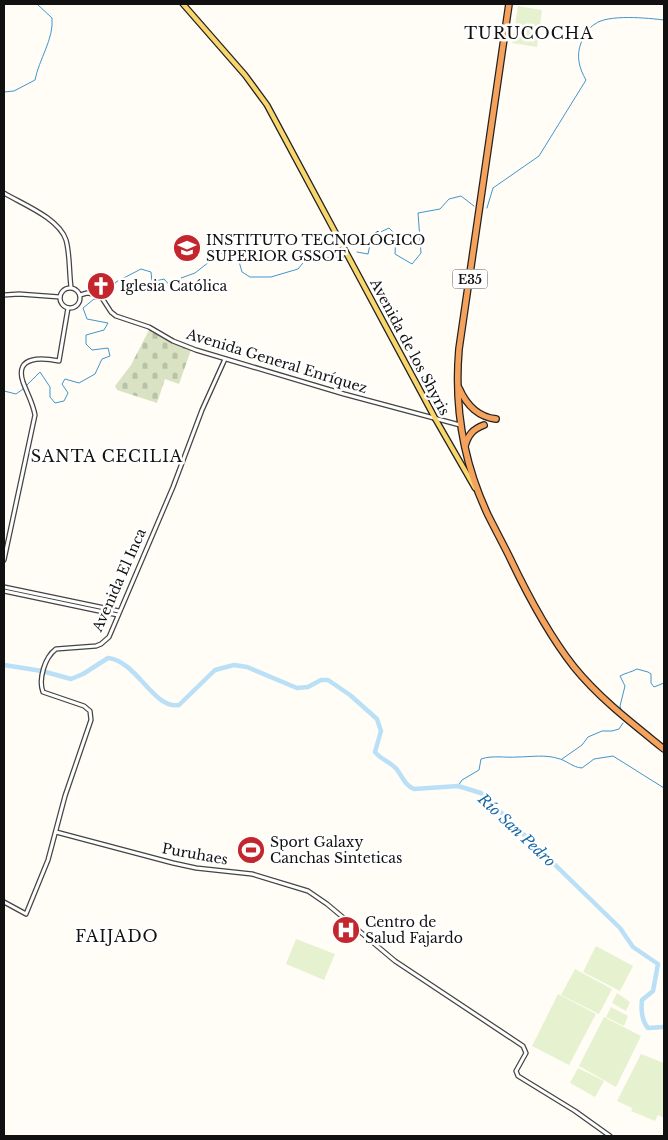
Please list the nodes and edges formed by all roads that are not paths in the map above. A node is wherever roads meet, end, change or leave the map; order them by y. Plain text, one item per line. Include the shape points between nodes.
1 (183, 4) edge
2 (509, 4) edge
3 (4, 193) edge
4 (71, 287) junction
5 (4, 295) edge
6 (80, 295) junction
7 (60, 297) junction
8 (68, 308) junction
9 (225, 359) junction
10 (457, 384) junction
11 (496, 419) dead end
12 (436, 420) junction
13 (460, 423) junction
14 (484, 425) dead end
15 (464, 448) junction
16 (483, 502) junction
17 (4, 560) edge
18 (4, 587) edge
19 (4, 591) edge
20 (118, 613) junction
21 (664, 749) edge
22 (56, 832) junction
23 (4, 902) edge
24 (610, 1136) edge

1 - 12 main road, Avenida de los Shyris via 267,105
2 - 10 highway, E35
3 - 4 street via 50,219 60,230 66,240
4 - 6 street
4 - 7 street via 62,291
5 - 7 street
6 - 8 street via 77,306
6 - 9 street, Avenida General Enríquez via 97,294 116,316
7 - 8 street
8 - 17 street via 59,361 32,359 22,372 35,415
9 - 12 street, Avenida General Enríquez
9 - 20 street, Avenida El Inca
10 - 11 highway via 471,408 485,417
10 - 13 highway, E35
12 - 13 street, Avenida General Enríquez
12 - 16 main road, Avenida de los Shyris
13 - 15 highway, E35
14 - 15 highway via 474,429
15 - 16 highway, E35
16 - 21 highway, E35 via 536,608 575,668 610,704
18 - 20 street
19 - 20 street
20 - 22 street, Avenida El Inca via 109,636 101,644 59,648 52,652 42,675 40,683 44,693 84,706 91,717
22 - 23 street, Avenida El Inca via 26,914
22 - 24 street, Puruhaes via 196,868 252,874 308,891 395,961 523,1046 526,1053 516,1071 518,1076

